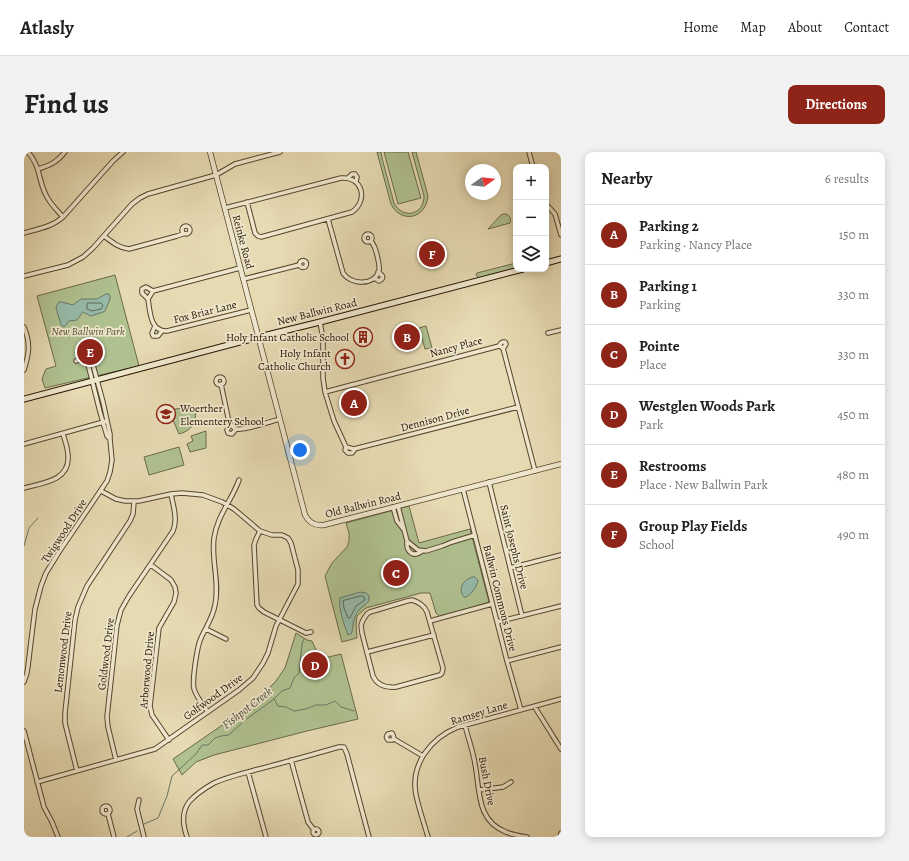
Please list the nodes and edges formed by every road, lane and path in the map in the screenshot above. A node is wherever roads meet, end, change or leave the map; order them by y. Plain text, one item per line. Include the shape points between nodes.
1 (28, 152) edge
2 (65, 152) edge
3 (123, 152) edge
4 (210, 152) edge
5 (280, 152) edge
6 (529, 152) edge
7 (532, 164) edge
8 (38, 169) junction
9 (216, 175) junction
10 (348, 178) junction
11 (356, 182) junction
12 (247, 202) junction
13 (549, 207) edge
14 (225, 208) junction
15 (63, 217) junction
16 (328, 219) junction
17 (24, 232) edge
18 (184, 234) dead end
19 (561, 235) edge
20 (104, 236) junction
21 (371, 241) dead end
22 (561, 259) edge
23 (549, 262) edge
24 (299, 265) dead end
25 (240, 268) junction
26 (378, 272) junction
27 (513, 272) edge
28 (24, 276) edge
29 (374, 278) junction
30 (244, 280) junction
31 (153, 291) junction
32 (148, 299) junction
33 (251, 310) junction
34 (320, 322) junction
35 (155, 326) junction
36 (24, 328) edge
37 (561, 330) edge
38 (162, 331) junction
39 (548, 333) dead end
40 (259, 337) junction
41 (76, 361) dead end
42 (24, 370) edge
43 (94, 381) junction
44 (221, 384) dead end
45 (325, 392) junction
46 (24, 399) edge
47 (518, 407) junction
48 (280, 419) junction
49 (105, 422) junction
50 (230, 425) junction
51 (236, 429) junction
52 (63, 434) junction
53 (24, 444) edge
54 (561, 464) edge
55 (535, 471) junction
56 (239, 480) dead end
57 (489, 482) junction
58 (24, 488) edge
59 (463, 489) junction
60 (101, 491) junction
61 (171, 494) junction
62 (134, 502) junction
63 (227, 505) junction
64 (396, 507) junction
65 (260, 531) junction
66 (475, 535) junction
67 (561, 555) edge
68 (150, 565) junction
69 (510, 568) junction
70 (492, 604) junction
71 (561, 606) edge
72 (522, 616) junction
73 (279, 619) junction
74 (430, 621) junction
75 (497, 622) junction
76 (206, 629) junction
77 (311, 632) dead end
78 (434, 634) junction
79 (226, 639) dead end
80 (561, 646) edge
81 (367, 652) junction
82 (507, 661) junction
83 (24, 682) edge
84 (561, 699) edge
85 (535, 706) junction
86 (521, 710) junction
87 (208, 712) junction
88 (465, 725) junction
89 (24, 731) edge
90 (394, 739) dead end
91 (169, 740) junction
92 (561, 749) edge
93 (423, 756) junction
94 (116, 760) junction
95 (291, 760) junction
96 (77, 771) junction
97 (248, 772) junction
98 (37, 782) junction
99 (511, 782) dead end
100 (479, 790) junction
101 (139, 800) dead end
102 (108, 814) dead end
103 (314, 830) dead end
104 (561, 833) edge
105 (58, 837) edge
106 (114, 837) edge
107 (144, 837) edge
108 (187, 837) edge
109 (266, 837) edge
110 (369, 837) edge
111 (428, 837) edge
112 (527, 837) edge
113 (560, 837) edge

1 - 8 street
2 - 8 street via 53,164
3 - 15 street
4 - 9 street, Reinke Road
5 - 9 street via 235,164
6 - 7 street
8 - 15 street via 46,196
9 - 14 street, Reinke Road
9 - 20 street via 140,198
10 - 11 street
10 - 11 street via 355,174
10 - 12 street
11 - 16 street via 362,195 357,209
12 - 14 street
12 - 16 street via 254,230 261,237
13 - 19 street via 555,214
14 - 25 street, Reinke Road
15 - 17 street via 53,224
16 - 29 street via 344,276 357,282
18 - 20 street via 129,249 118,246
20 - 28 street via 90,251 68,265
21 - 26 street via 379,264
22 - 23 main road
24 - 30 street
25 - 30 street, Reinke Road
25 - 31 street
26 - 29 street
26 - 29 street via 382,279 379,281
27 - 34 main road, New Ballwin Road
30 - 33 street, Reinke Road
31 - 32 street
31 - 32 street, Fox Briar Lane via 142,289 142,294
32 - 35 street, Fox Briar Lane
33 - 38 street, Fox Briar Lane
33 - 40 street, Reinke Road
34 - 40 main road, New Ballwin Road
34 - 45 street, Dennison Drive
35 - 38 street, Fox Briar Lane
35 - 38 street, Fox Briar Lane via 152,333 154,336 158,336
36 - 42 street via 28,338 29,354
37 - 39 street
40 - 43 main road, New Ballwin Road
40 - 48 street, Old Ballwin Road
41 - 43 street via 84,359 90,362
43 - 46 main road, New Ballwin Road
43 - 49 street, Twigwood Drive
44 - 50 street
45 - 47 street, Dennison Drive via 334,422 346,447 352,449
45 - 47 street, Nancy Place via 499,346 503,349
47 - 55 street, Nancy Place
48 - 51 street
48 - 64 street, Old Ballwin Road via 305,515 310,522 324,525
49 - 52 street
49 - 60 street, Twigwood Drive via 107,436 110,439 112,466
50 - 51 street
50 - 51 street via 228,433 232,434
52 - 53 street
52 - 58 street via 68,456 68,465 64,473 52,480
54 - 55 street, Old Ballwin Road
55 - 57 street, Old Ballwin Road
56 - 63 street
57 - 59 street, Old Ballwin Road
57 - 69 street, Saint Josephs Drive
59 - 64 street, Old Ballwin Road
59 - 66 street, Ballwin Commons Drive
60 - 62 street via 116,499
60 - 83 street, Twigwood Drive via 59,552 37,597
61 - 62 street
61 - 63 street via 203,495
61 - 68 street, Goldwood Drive via 174,528
62 - 96 street, Lemonwood Drive via 132,517 87,586 77,612 65,718
63 - 65 street
63 - 76 street via 217,524 214,540 216,598 213,615
64 - 66 street via 407,541 422,551
65 - 73 street via 254,545 257,605 261,610
65 - 73 street, Golfwood Drive via 288,538 298,570 296,589
66 - 70 street, Ballwin Commons Drive
67 - 69 street
68 - 91 street, Arborwood Drive via 169,578 175,590 174,602 159,628 150,706 152,715
68 - 94 street, Goldwood Drive via 124,605 117,625 107,717
69 - 72 street, Saint Josephs Drive
70 - 74 street
70 - 75 street, Ballwin Commons Drive
71 - 72 street
72 - 75 street
73 - 77 street via 306,634
73 - 87 street, Golfwood Drive via 268,653 255,675
74 - 78 street
74 - 81 street via 423,606 412,600 370,612 364,616 361,626
75 - 82 street, Ballwin Commons Drive
76 - 79 street
76 - 87 street via 198,647 194,686 198,698
78 - 81 street
78 - 81 street via 442,673 396,686 382,686 376,681
80 - 82 street
82 - 86 street, Ballwin Commons Drive
84 - 85 street, Ramsey Lane
85 - 86 street, Ramsey Lane
85 - 92 street
86 - 88 street, Ramsey Lane
87 - 91 street, Golfwood Drive
88 - 93 street, Ramsey Lane via 440,737
88 - 100 street, Bush Drive
89 - 98 street
90 - 93 street
91 - 94 street, Golfwood Drive via 155,749
93 - 111 street, Ramsey Lane via 416,773 416,791
94 - 96 street, Golfwood Drive
95 - 97 street
95 - 103 street via 308,822
95 - 110 street via 344,747
96 - 98 street, Golfwood Drive
97 - 108 street via 216,782 193,798 186,806 183,817
97 - 109 street
98 - 105 street via 44,807
99 - 100 street via 503,787
100 - 112 street, Bush Drive via 482,807 490,822 506,833
101 - 107 street via 136,809
102 - 106 street
104 - 113 street

